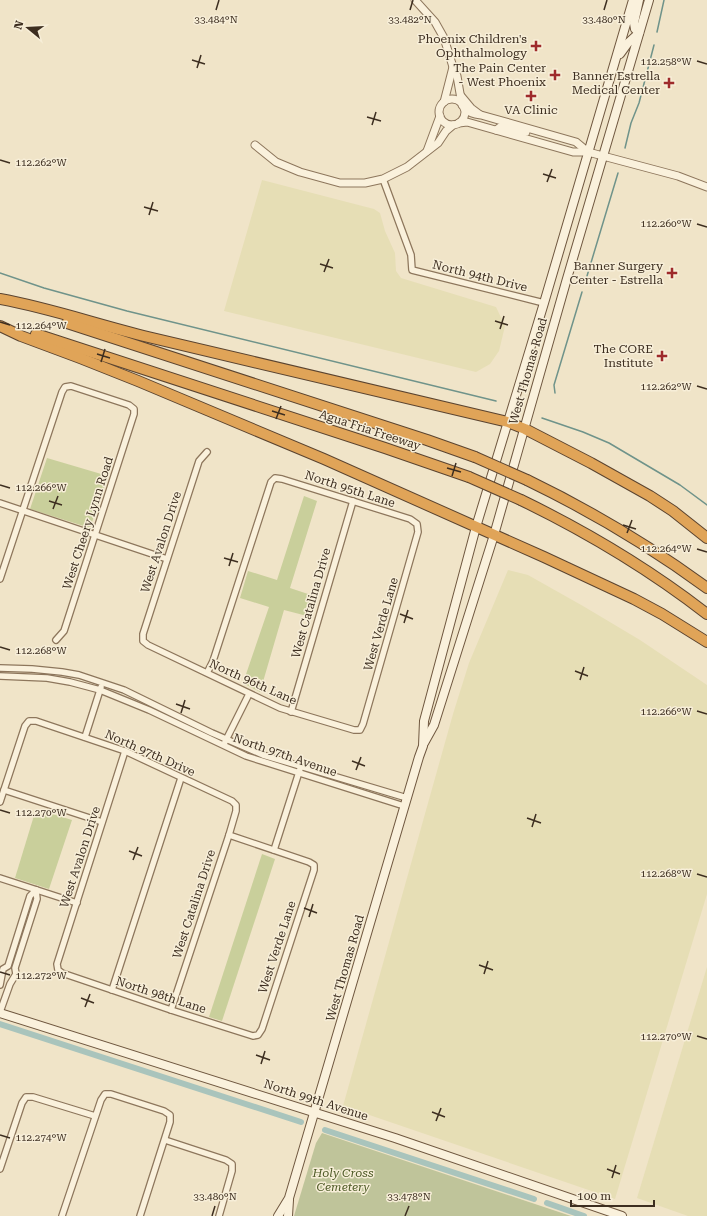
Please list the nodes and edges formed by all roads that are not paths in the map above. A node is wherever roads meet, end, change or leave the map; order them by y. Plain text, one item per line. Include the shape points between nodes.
1 (415, 0) edge
2 (633, 0) edge
3 (639, 0) edge
4 (649, 0) edge
5 (639, 33) junction
6 (614, 63) junction
7 (453, 67) junction
8 (461, 96) junction
9 (444, 102) junction
10 (463, 106) junction
11 (481, 115) junction
12 (440, 116) junction
13 (456, 124) junction
14 (496, 130) junction
15 (540, 132) junction
16 (255, 145) dead end
17 (427, 151) junction
18 (588, 152) junction
19 (603, 156) junction
20 (383, 179) junction
21 (707, 187) edge
22 (553, 270) junction
23 (566, 282) junction
24 (0, 300) edge
25 (544, 303) junction
26 (0, 323) edge
27 (0, 326) edge
28 (508, 422) junction
29 (525, 429) junction
30 (207, 452) dead end
31 (353, 501) junction
32 (0, 503) edge
33 (22, 510) junction
34 (417, 524) joint
35 (476, 527) junction
36 (96, 535) junction
37 (494, 535) junction
38 (707, 538) edge
39 (167, 558) junction
40 (0, 579) edge
41 (707, 588) edge
42 (707, 614) edge
43 (56, 640) dead end
44 (142, 641) joint
45 (707, 642) edge
46 (0, 668) edge
47 (207, 673) junction
48 (0, 676) edge
49 (103, 683) junction
50 (100, 690) junction
51 (249, 694) junction
52 (292, 712) junction
53 (360, 730) joint
54 (85, 737) junction
55 (227, 739) junction
56 (223, 746) junction
57 (422, 746) junction
58 (125, 751) junction
59 (301, 766) junction
60 (299, 772) junction
61 (181, 778) junction
62 (4, 790) junction
63 (407, 798) junction
64 (0, 802) edge
65 (236, 805) joint
66 (404, 806) junction
67 (102, 822) junction
68 (229, 835) junction
69 (274, 850) junction
70 (0, 878) edge
71 (36, 890) junction
72 (76, 903) junction
73 (8, 966) junction
74 (15, 968) junction
75 (58, 970) joint
76 (0, 985) edge
77 (112, 990) junction
78 (171, 1010) junction
79 (0, 1012) edge
80 (258, 1035) joint
81 (315, 1112) junction
82 (95, 1116) junction
83 (165, 1140) junction
84 (0, 1169) edge
85 (289, 1198) junction
86 (62, 1216) edge
87 (140, 1216) edge
88 (219, 1216) edge
89 (278, 1216) edge
90 (288, 1216) edge
91 (622, 1216) edge

1 - 7 street via 439,28 448,47
2 - 6 main road, West Thomas Road
3 - 5 main road via 634,27
4 - 5 main road, West Thomas Road
5 - 6 main road via 628,43
5 - 19 main road, West Thomas Road
6 - 18 main road, West Thomas Road
7 - 8 street via 458,76
7 - 9 street
8 - 10 street
8 - 11 street
9 - 10 street via 455,100
9 - 12 street via 440,108
10 - 11 street via 470,113
10 - 13 street via 464,116
11 - 15 street
12 - 13 street via 445,123
12 - 17 street
13 - 14 street via 467,122
13 - 17 street
14 - 15 street via 500,127
14 - 18 street via 573,152
15 - 18 street via 576,142
16 - 20 street via 283,166 318,177 349,183
17 - 20 street via 407,167
18 - 19 street
18 - 22 main road, West Thomas Road
19 - 21 street via 678,176
19 - 23 main road, West Thomas Road
20 - 25 street, North 94th Drive via 411,255 412,270
22 - 23 main road
22 - 25 main road, West Thomas Road
23 - 29 main road, West Thomas Road
24 - 28 highway via 28,304 99,325
24 - 41 highway, Agua Fria Freeway, bridge via 475,457 569,501 626,533
25 - 28 main road, West Thomas Road
26 - 42 highway, Agua Fria Freeway, bridge via 469,477 521,500 605,545 653,574
27 - 35 highway via 309,453
28 - 29 highway
28 - 35 main road, West Thomas Road
29 - 37 main road, West Thomas Road
29 - 38 highway via 650,496
30 - 39 street, West Avalon Drive via 199,461
31 - 34 street, North 95th Lane via 410,519
31 - 47 street, North 95th Lane via 282,479 275,478 271,482
31 - 52 street, West Catalina Drive
32 - 33 street
33 - 36 street
33 - 36 street, West Cheery Lynn Road via 65,387 71,386 129,405 134,409 134,414
33 - 40 street
34 - 53 street, West Verde Lane via 418,532
35 - 37 highway
35 - 57 main road, West Thomas Road via 424,721
36 - 39 street
36 - 43 street, West Cheery Lynn Road via 64,631
37 - 45 highway via 619,591
37 - 57 main road, West Thomas Road via 434,725
39 - 44 street, West Avalon Drive
44 - 47 street, North 96th Lane
46 - 49 street, North 97th Avenue via 62,672
47 - 51 street, North 96th Lane
48 - 50 street, North 97th Avenue via 47,678
49 - 50 street
49 - 55 street, North 97th Avenue via 124,690
50 - 54 street
50 - 56 street, North 97th Avenue via 149,710
51 - 52 street, North 96th Lane
51 - 55 street
52 - 53 street, North 96th Lane
54 - 58 street, North 97th Drive
54 - 62 street, North 97th Drive via 29,721 25,726
55 - 56 street
55 - 59 street, North 97th Avenue via 264,755
56 - 60 street, North 97th Avenue via 246,756
57 - 63 main road, West Thomas Road
58 - 61 street, North 97th Drive
58 - 67 street, West Avalon Drive
59 - 60 street
59 - 63 street, North 97th Avenue
60 - 66 street, North 97th Avenue
60 - 69 street
61 - 65 street, North 97th Drive
61 - 77 street
62 - 64 street
62 - 67 street
63 - 66 main road, West Thomas Road
65 - 68 street, West Catalina Drive
66 - 81 main road, West Thomas Road
67 - 72 street, West Avalon Drive
68 - 69 street
68 - 78 street, West Catalina Drive
69 - 80 street, West Verde Lane via 314,865
70 - 71 street
71 - 72 street
71 - 73 street via 30,896
71 - 74 street via 37,899
72 - 75 street, West Avalon Drive via 57,964
73 - 74 street
73 - 76 street via 2,969
74 - 79 street via 16,974
75 - 77 street, North 98th Lane
77 - 78 street, North 98th Lane
78 - 80 street, North 98th Lane via 253,1036
79 - 81 main road, North 99th Avenue
81 - 85 main road, West Thomas Road
81 - 91 main road, North 99th Avenue
82 - 83 street via 105,1094 164,1111 170,1115
82 - 84 street via 26,1096
82 - 86 street
83 - 87 street
83 - 88 street via 232,1164
85 - 89 main road, West Thomas Road
85 - 90 main road, West Thomas Road

